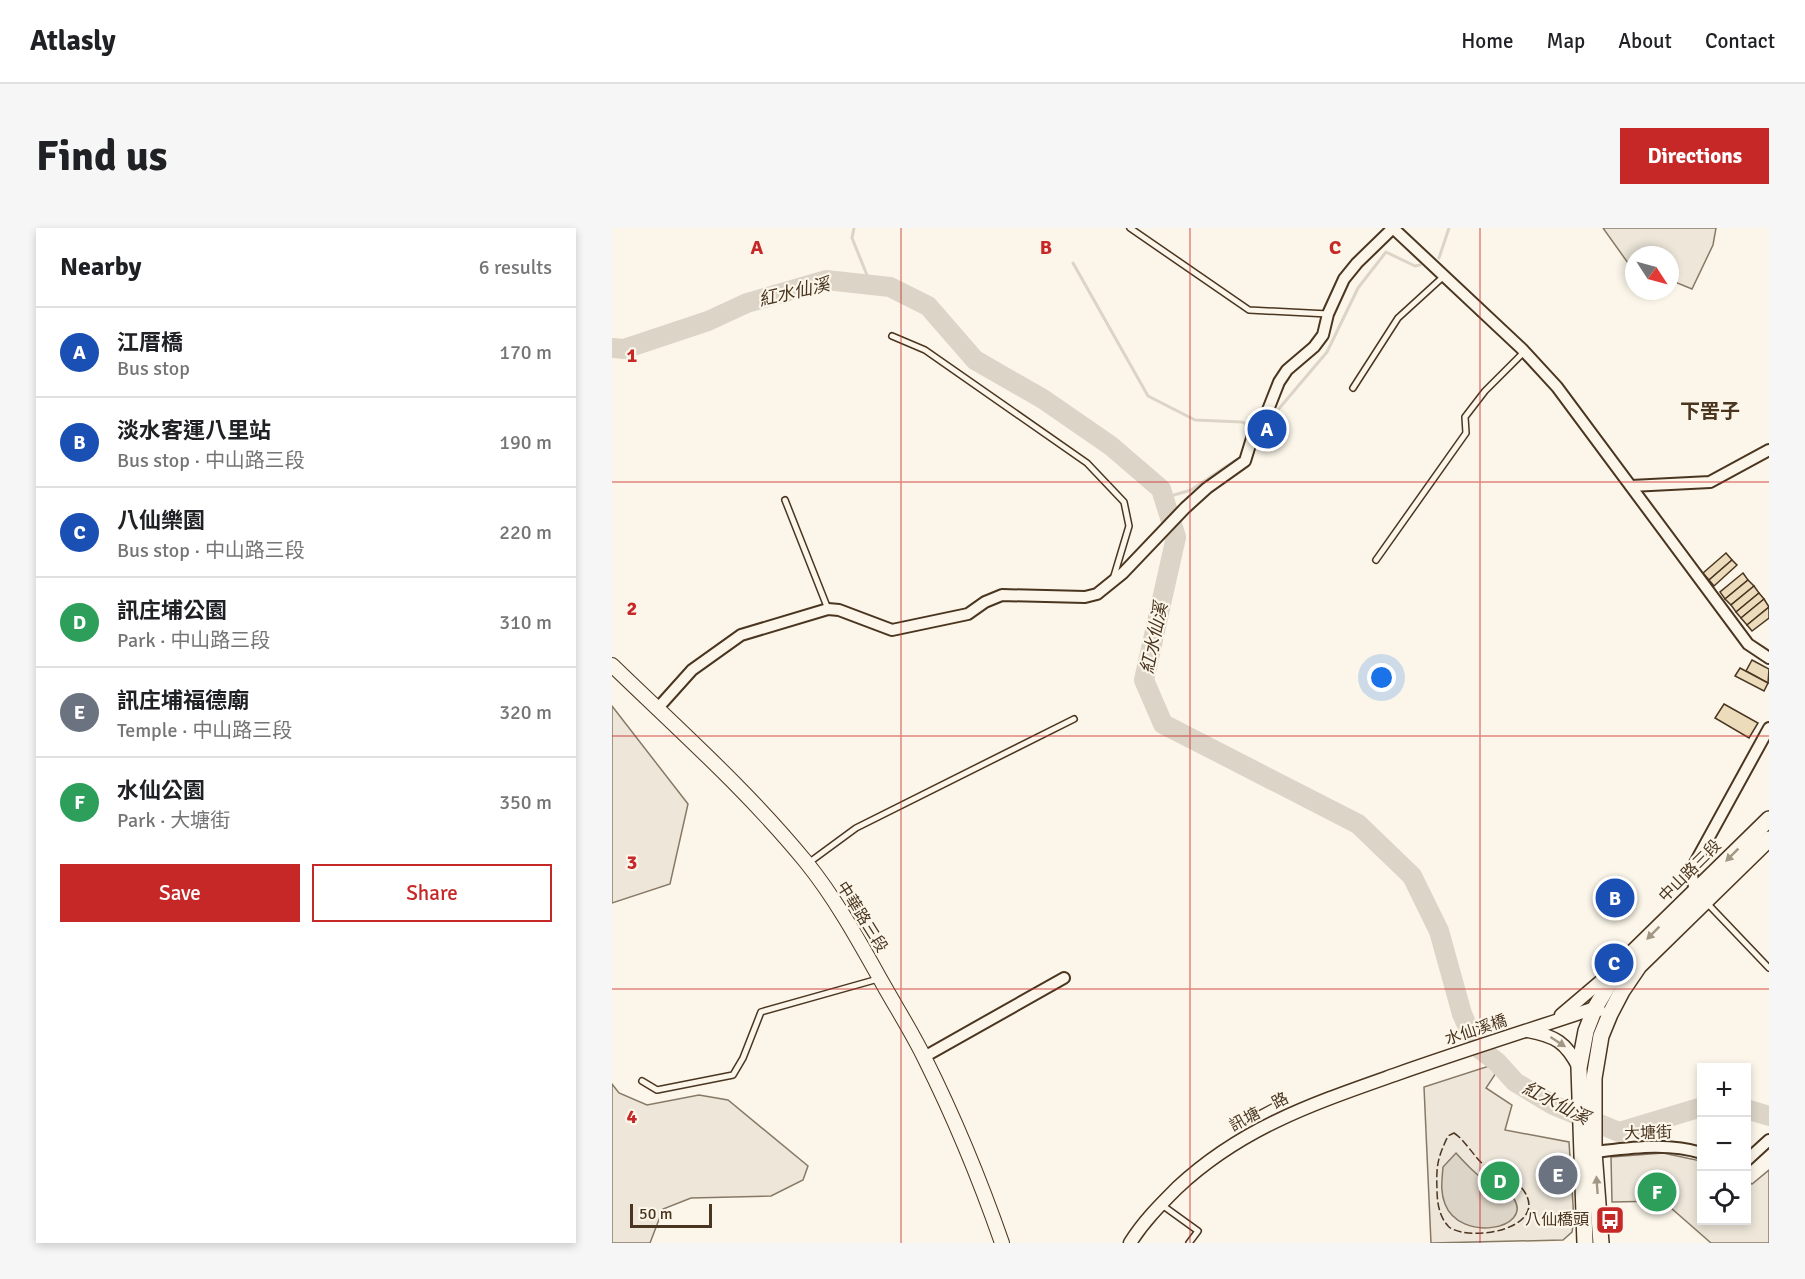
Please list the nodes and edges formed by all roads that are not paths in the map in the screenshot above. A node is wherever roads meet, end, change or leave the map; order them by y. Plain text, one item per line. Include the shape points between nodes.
1 (1130, 228) edge
2 (1393, 228) edge
3 (1444, 276) junction
4 (1328, 314) junction
5 (892, 336) dead end
6 (1525, 351) junction
7 (1353, 388) dead end
8 (1769, 450) edge
9 (1630, 486) junction
10 (785, 501) dead end
11 (1376, 560) dead end
12 (1113, 581) junction
13 (828, 609) junction
14 (1769, 658) edge
15 (612, 665) edge
16 (657, 709) junction
17 (1074, 719) dead end
18 (1769, 728) edge
19 (1769, 819) edge
20 (1769, 839) edge
21 (807, 864) junction
22 (1700, 896) junction
23 (1628, 957) junction
24 (1769, 968) edge
25 (880, 978) junction
26 (1064, 978) dead end
27 (1595, 1008) junction
28 (1610, 1014) junction
29 (1552, 1022) junction
30 (1527, 1031) junction
31 (924, 1057) junction
32 (1435, 1060) joint
33 (1584, 1074) junction
34 (642, 1081) dead end
35 (1769, 1140) edge
36 (1590, 1147) junction
37 (1697, 1152) edge
38 (1751, 1156) edge
39 (1161, 1204) junction
40 (1002, 1243) edge
41 (1130, 1243) edge
42 (1189, 1243) edge
43 (1585, 1243) edge
44 (1601, 1243) edge

1 - 4 lane via 1249,310
2 - 3 street
2 - 4 street via 1344,279
3 - 6 street
3 - 7 lane via 1398,318
4 - 12 street via 1323,335 1279,382 1245,461 1207,488
5 - 12 lane via 925,350 1087,463 1124,502 1129,526
6 - 9 street via 1557,387
6 - 11 lane via 1465,417 1466,432
8 - 9 street via 1710,482
9 - 14 street via 1749,644
10 - 13 lane
12 - 13 street via 1097,594 1085,597 1002,595 968,614 892,630
13 - 16 street via 741,635 692,670
15 - 16 main road, 中華路三段
16 - 21 main road, 中華路三段 via 738,786
17 - 21 lane via 856,828
18 - 22 street via 1691,870
19 -> 22 main road, 中山路三段
20 - 22 main road, 中山路三段
21 - 25 main road, 中華路三段
22 -> 23 main road, 中山路三段
22 - 24 lane
22 - 28 main road, 中山路三段 via 1639,966
23 - 27 main road, 中山路三段
23 - 29 street
25 - 31 main road, 中華路三段
25 - 34 lane via 761,1012 733,1075 657,1090
26 - 31 street
27 - 28 street
27 - 29 street
27 - 33 main road, 中山路三段 via 1586,1031
28 - 33 main road, 中山路三段
29 - 30 street
30 - 32 street, 水仙溪橋
30 -> 33 street via 1564,1044
31 - 40 main road, 中華路三段 via 958,1127
32 - 39 street, 訊塘一路 via 1276,1120 1224,1150
33 - 36 main road
35 - 38 street
36 - 37 street, 大塘街 via 1684,1147
36 - 43 main road
44 -> 36 main road
39 - 41 street, 訊塘一路
39 - 42 lane via 1198,1231

